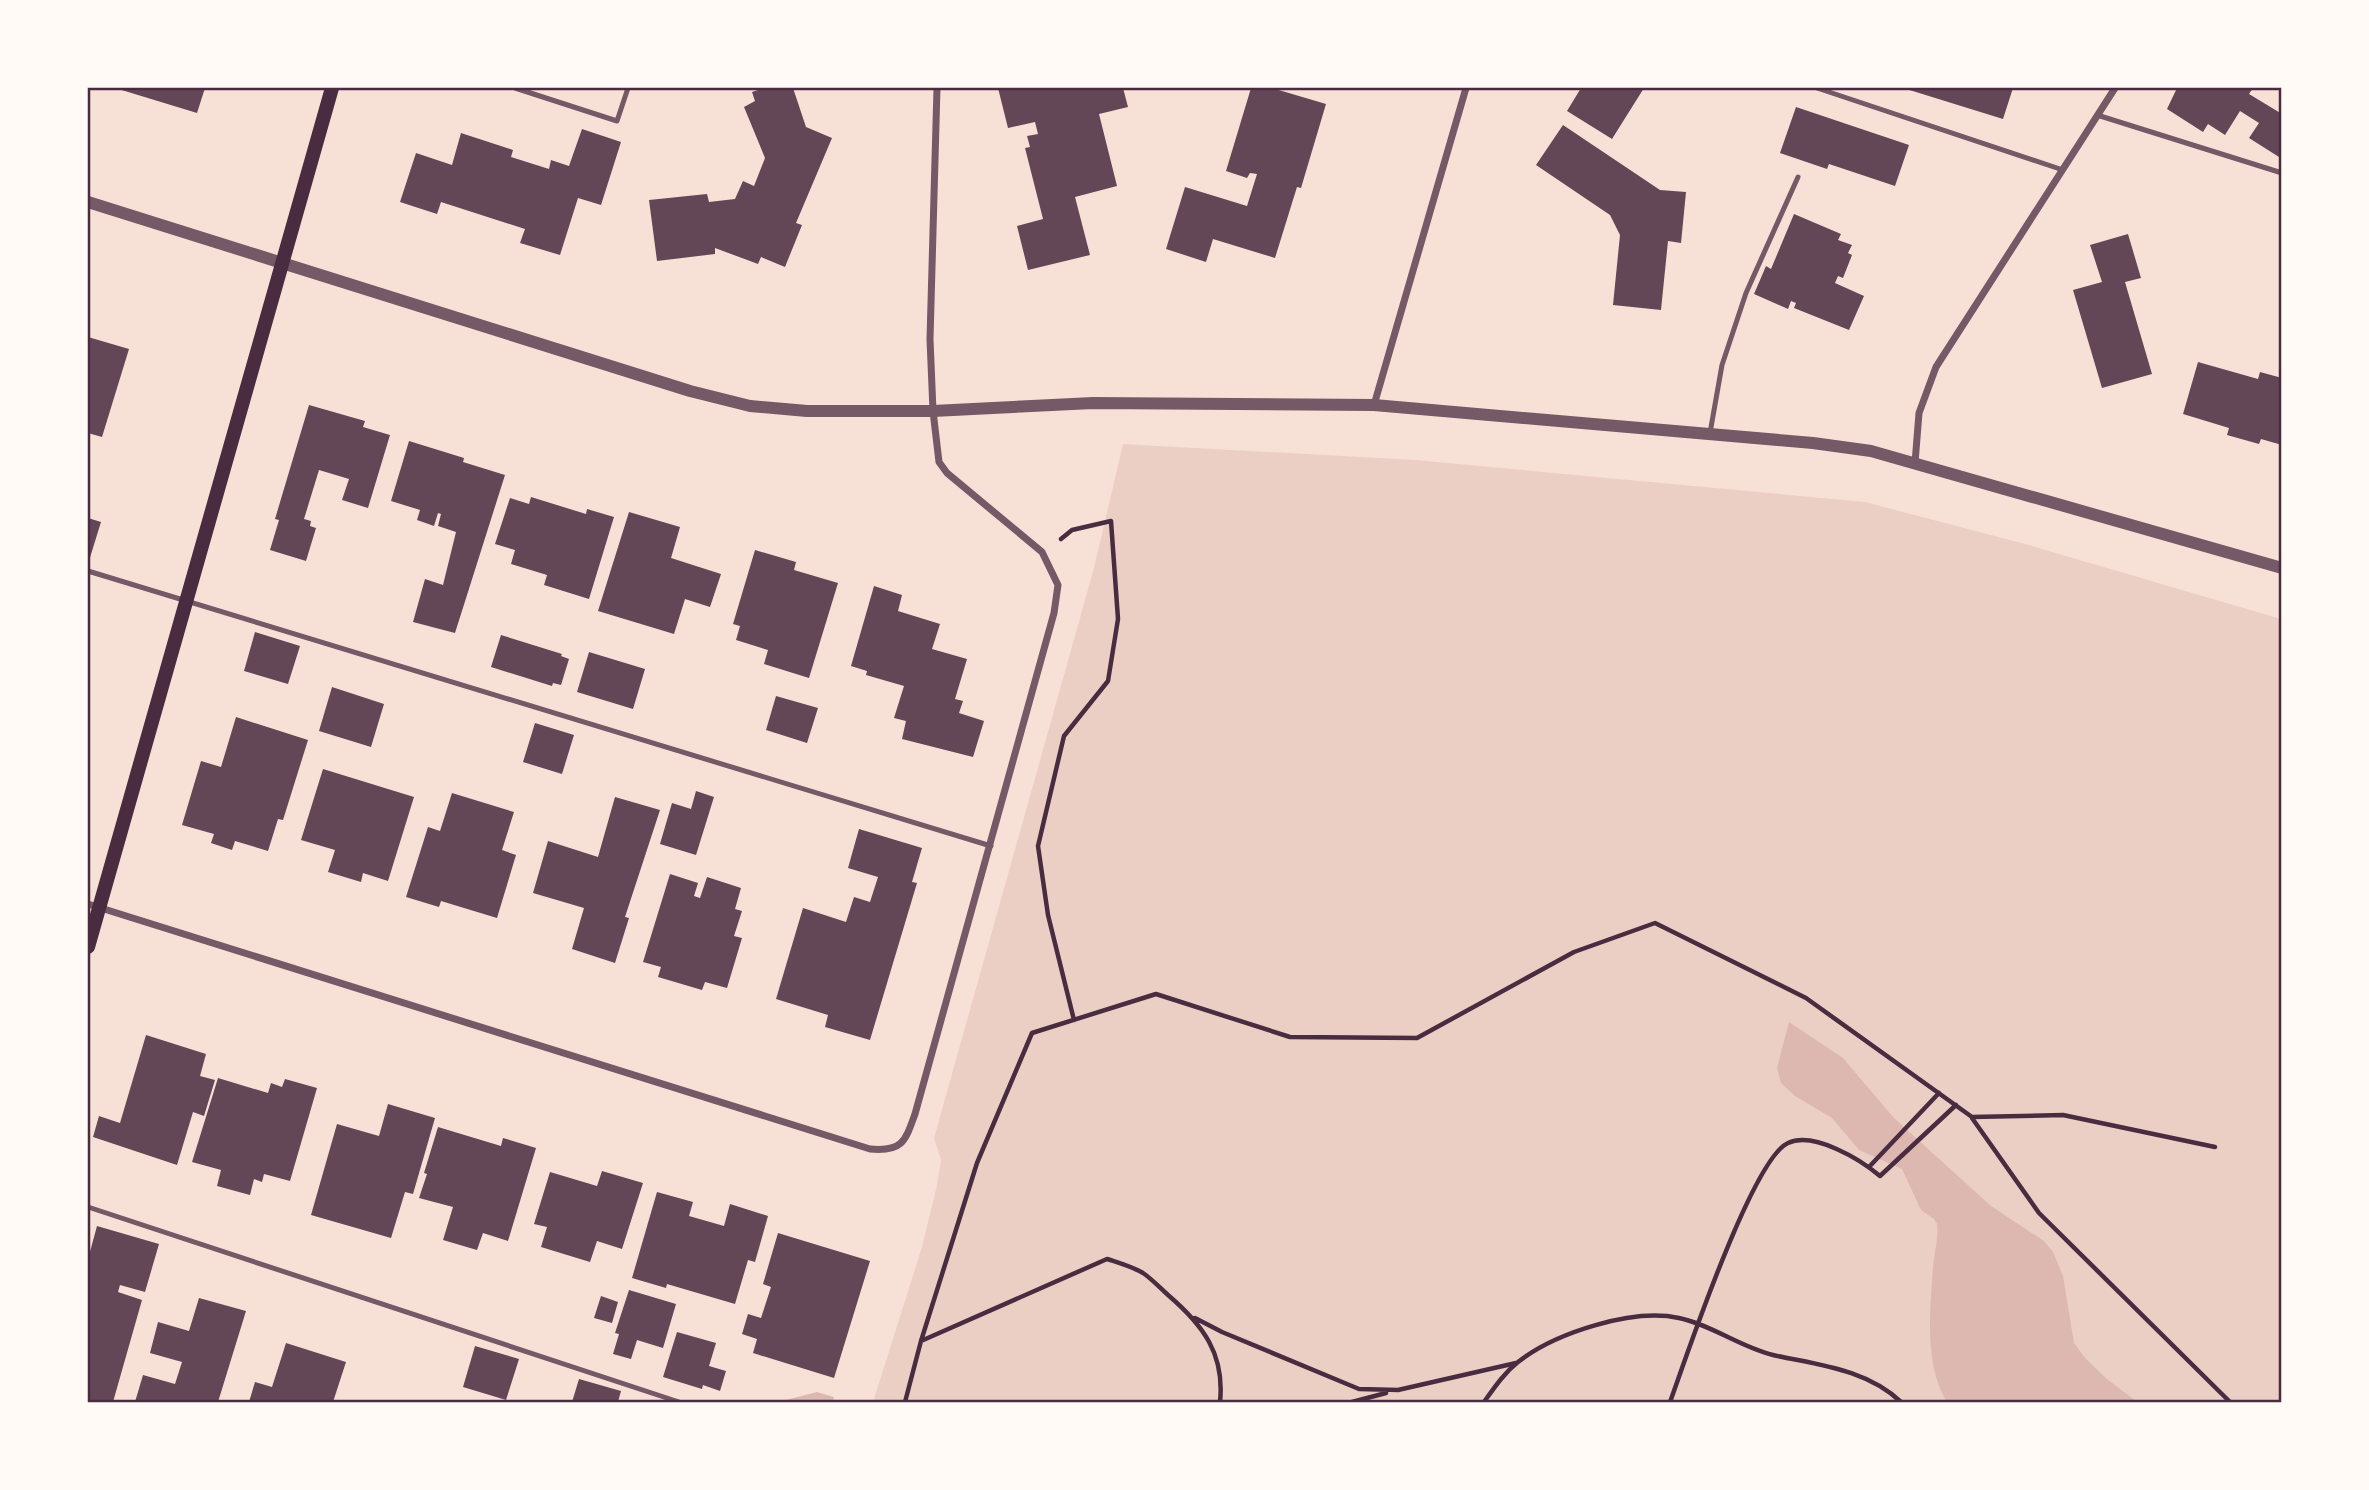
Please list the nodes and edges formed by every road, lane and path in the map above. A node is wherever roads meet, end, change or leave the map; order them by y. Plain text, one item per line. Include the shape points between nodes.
1 (332, 88) edge
2 (515, 88) edge
3 (628, 88) edge
4 (937, 88) edge
5 (1466, 88) edge
6 (1817, 88) edge
7 (2115, 88) edge
8 (2098, 116) junction
9 (2063, 170) junction
10 (2281, 173) edge
11 (1798, 177) dead end
12 (88, 202) edge
13 (283, 265) junction
14 (1374, 405) junction
15 (933, 411) junction
16 (1710, 433) junction
17 (1915, 463) junction
18 (1042, 552) junction
19 (2281, 568) edge
20 (88, 571) edge
21 (186, 602) junction
22 (991, 846) junction
23 (93, 906) edge
24 (88, 947) edge
25 (1074, 1020) junction
26 (1940, 1093) junction
27 (1956, 1105) junction
28 (1972, 1117) junction
29 (2215, 1147) dead end
30 (1869, 1167) junction
31 (88, 1207) edge
32 (1190, 1314) junction
33 (1699, 1324) junction
34 (921, 1341) junction
35 (1517, 1363) junction
36 (1399, 1390) junction
37 (679, 1402) edge
38 (905, 1402) edge
39 (1220, 1402) edge
40 (1352, 1402) edge
41 (1483, 1402) edge
42 (1670, 1402) edge
43 (1901, 1402) edge
44 (2230, 1402) edge

1 - 13 main road
2 - 3 lane via 617,121
4 - 15 street via 930,339
5 - 14 street
6 - 9 lane
7 - 8 street
8 - 9 street
8 - 10 lane
9 - 17 street via 1936,367 1919,413
11 - 16 lane via 1746,293 1722,365
12 - 13 street
13 - 15 street via 750,406
13 - 21 main road
14 - 15 street via 1093,403
14 - 16 street
15 - 18 street via 939,462 947,473
16 - 17 street via 1860,449
17 - 19 street
18 - 22 street via 1058,585 1057,597
18 - 25 path via 1072,530 1111,521 1118,619 1108,681 1064,736 1038,846 1048,915
20 - 21 lane
21 - 22 lane
21 - 23 main road
22 - 23 street via 907,1137 899,1147 886,1151
23 - 24 main road
25 - 26 path via 1156,995 1290,1037 1418,1038 1574,952 1655,923 1806,998
25 - 34 path via 1032,1033 977,1163
26 - 27 path
26 - 30 path
27 - 28 path
27 - 30 path via 1880,1176
28 - 29 path via 2063,1115
28 - 44 path via 2039,1213
30 - 33 path via 1811,1141 1789,1142 1779,1148 1745,1206
31 - 37 lane
32 - 34 path via 1142,1273 1107,1259
32 - 36 path via 1359,1389
32 - 39 path via 1212,1346 1222,1384
33 - 35 path via 1661,1316 1605,1322 1559,1338
33 - 42 path
33 - 43 path via 1745,1346 1868,1379
34 - 38 path
35 - 36 path
35 - 41 path
36 - 40 path

